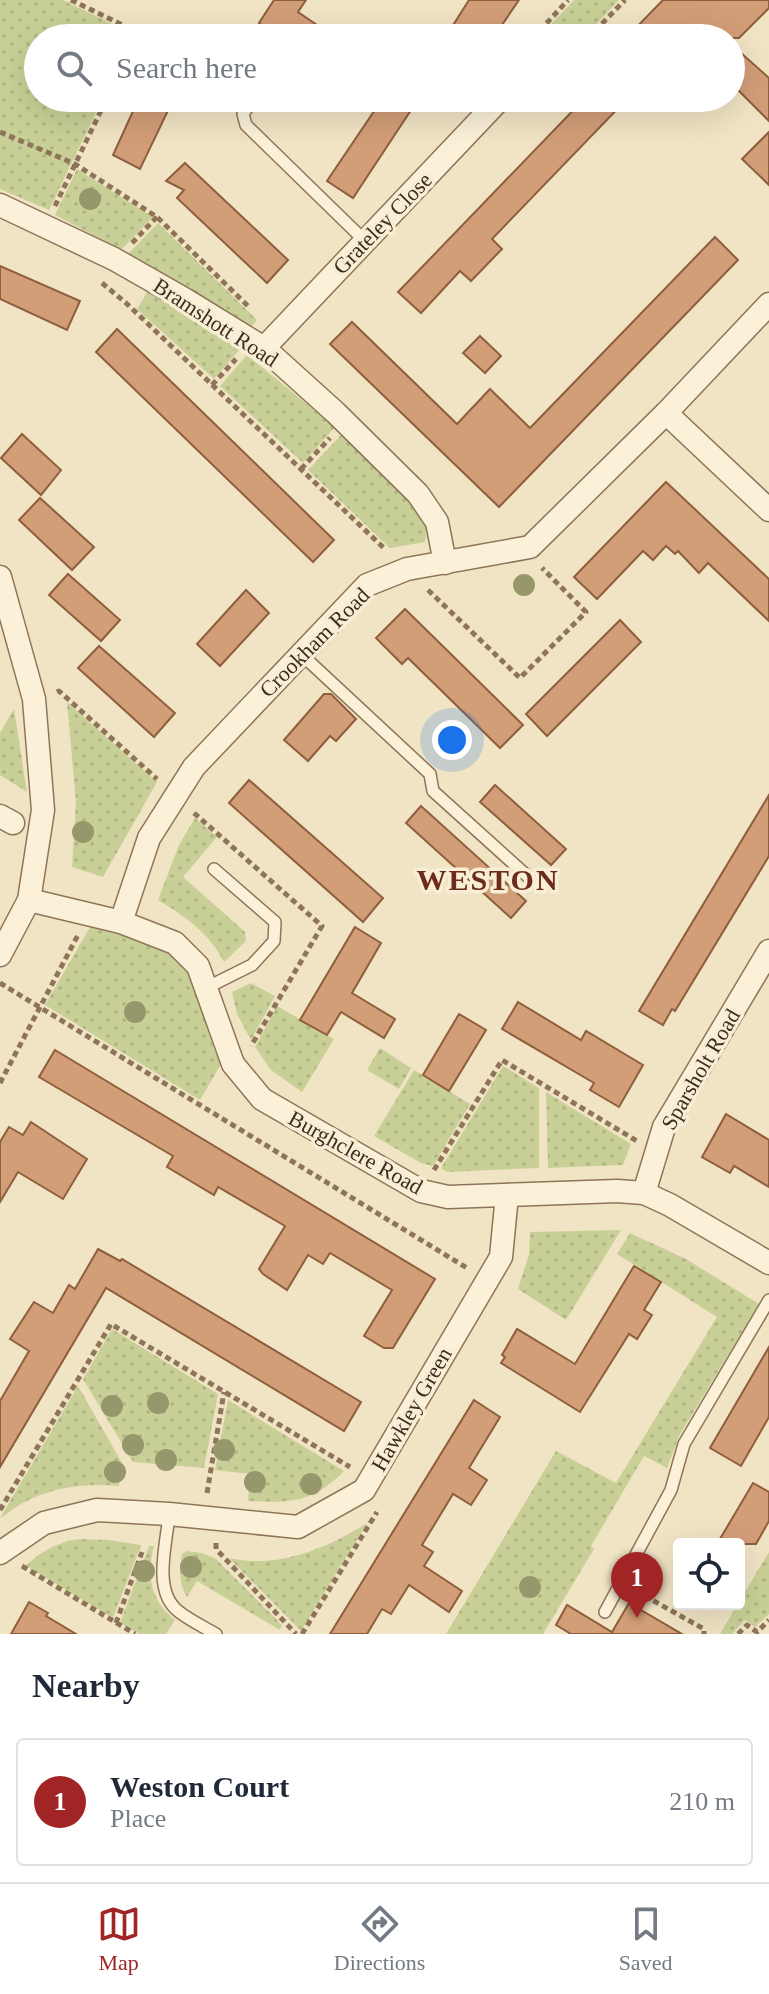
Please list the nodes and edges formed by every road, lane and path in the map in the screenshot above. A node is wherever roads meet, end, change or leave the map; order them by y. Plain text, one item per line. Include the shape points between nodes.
1 (71, 0) edge
2 (568, 0) edge
3 (625, 0) edge
4 (120, 24) edge
5 (546, 24) edge
6 (602, 24) edge
7 (100, 112) edge
8 (244, 112) edge
9 (488, 112) edge
10 (0, 132) edge
11 (75, 164) junction
12 (0, 205) edge
13 (157, 217) junction
14 (45, 225) junction
15 (365, 241) junction
16 (116, 261) junction
17 (95, 278) dead end
18 (769, 304) edge
19 (258, 345) junction
20 (212, 385) junction
21 (666, 413) junction
22 (345, 421) junction
23 (301, 469) junction
24 (769, 510) edge
25 (523, 549) junction
26 (445, 563) junction
27 (407, 569) junction
28 (0, 577) edge
29 (301, 654) junction
30 (34, 699) junction
31 (175, 796) junction
32 (214, 869) dead end
33 (535, 883) dead end
34 (29, 900) junction
35 (90, 914) junction
36 (121, 922) junction
37 (769, 951) edge
38 (0, 955) edge
39 (0, 983) edge
40 (206, 988) junction
41 (39, 1007) junction
42 (0, 1083) edge
43 (655, 1152) junction
44 (421, 1191) junction
45 (644, 1193) junction
46 (507, 1195) junction
47 (769, 1263) edge
48 (487, 1281) junction
49 (769, 1300) edge
50 (224, 1392) junction
51 (368, 1484) junction
52 (0, 1510) edge
53 (158, 1514) junction
54 (210, 1519) junction
55 (0, 1553) edge
56 (621, 1582) junction
57 (605, 1612) dead end
58 (769, 1620) edge
59 (116, 1623) junction
60 (135, 1634) edge
61 (216, 1634) edge
62 (299, 1634) edge
63 (704, 1634) edge
64 (738, 1634) edge

1 - 4 path
2 - 5 path
3 - 6 path
7 - 11 path
8 - 15 lane via 246,125
9 - 15 street, Grateley Close
10 - 11 path
11 - 13 path
11 - 14 path
12 - 14 street, Bramshott Road
13 - 16 path
13 - 19 path via 263,319
14 - 16 street, Bramshott Road
15 - 19 street, Grateley Close
16 - 19 street, Bramshott Road
17 - 20 path
18 - 21 street, Crookham Road
19 - 20 path
19 - 22 street, Bramshott Road
20 - 23 path
21 - 24 street
21 - 25 street, Crookham Road
22 - 23 path
22 - 26 street, Bramshott Road via 418,494 437,522
23 - 27 path
25 - 26 street, Crookham Road
25 - 27 path via 586,612 520,678
26 - 27 street, Crookham Road
27 - 29 street, Crookham Road via 367,585
28 - 30 street
29 - 31 street, Crookham Road via 194,767
29 - 33 lane via 430,774 433,791
30 - 31 path via 59,691
30 - 34 street via 43,810
31 - 36 street, Crookham Road via 149,838
32 - 40 lane via 275,922 274,941 252,965
34 - 35 street, Burghclere Road
34 - 38 street
35 - 36 street, Burghclere Road
35 - 41 path
36 - 40 street, Burghclere Road via 175,943 198,966
37 - 43 street, Sparsholt Road via 664,1127
39 - 41 path
40 - 44 street, Burghclere Road via 233,1064 262,1099
41 - 42 path
41 - 48 path
43 - 44 path via 502,1060
43 - 45 street, Sparsholt Road
44 - 46 street, Burghclere Road via 448,1197
45 - 46 street, Burghclere Road
45 - 47 street, Burghclere Road
46 - 48 street, Hawkley Green via 501,1257
48 - 51 street, Hawkley Green
49 - 56 lane via 684,1444 671,1490
50 - 51 path via 358,1472
50 - 52 path via 111,1324
50 - 54 path
51 - 54 street, Hawkley Green via 298,1527
51 - 62 path via 387,1497
53 - 54 street, Hawkley Green
53 - 55 street, Hawkley Green via 97,1510 44,1523
53 - 59 path
53 - 61 lane via 167,1597 176,1610
54 - 62 path via 216,1549
55 - 59 path
56 - 57 lane
56 - 63 path via 704,1629
58 - 64 path via 757,1632 747,1625
59 - 60 path

